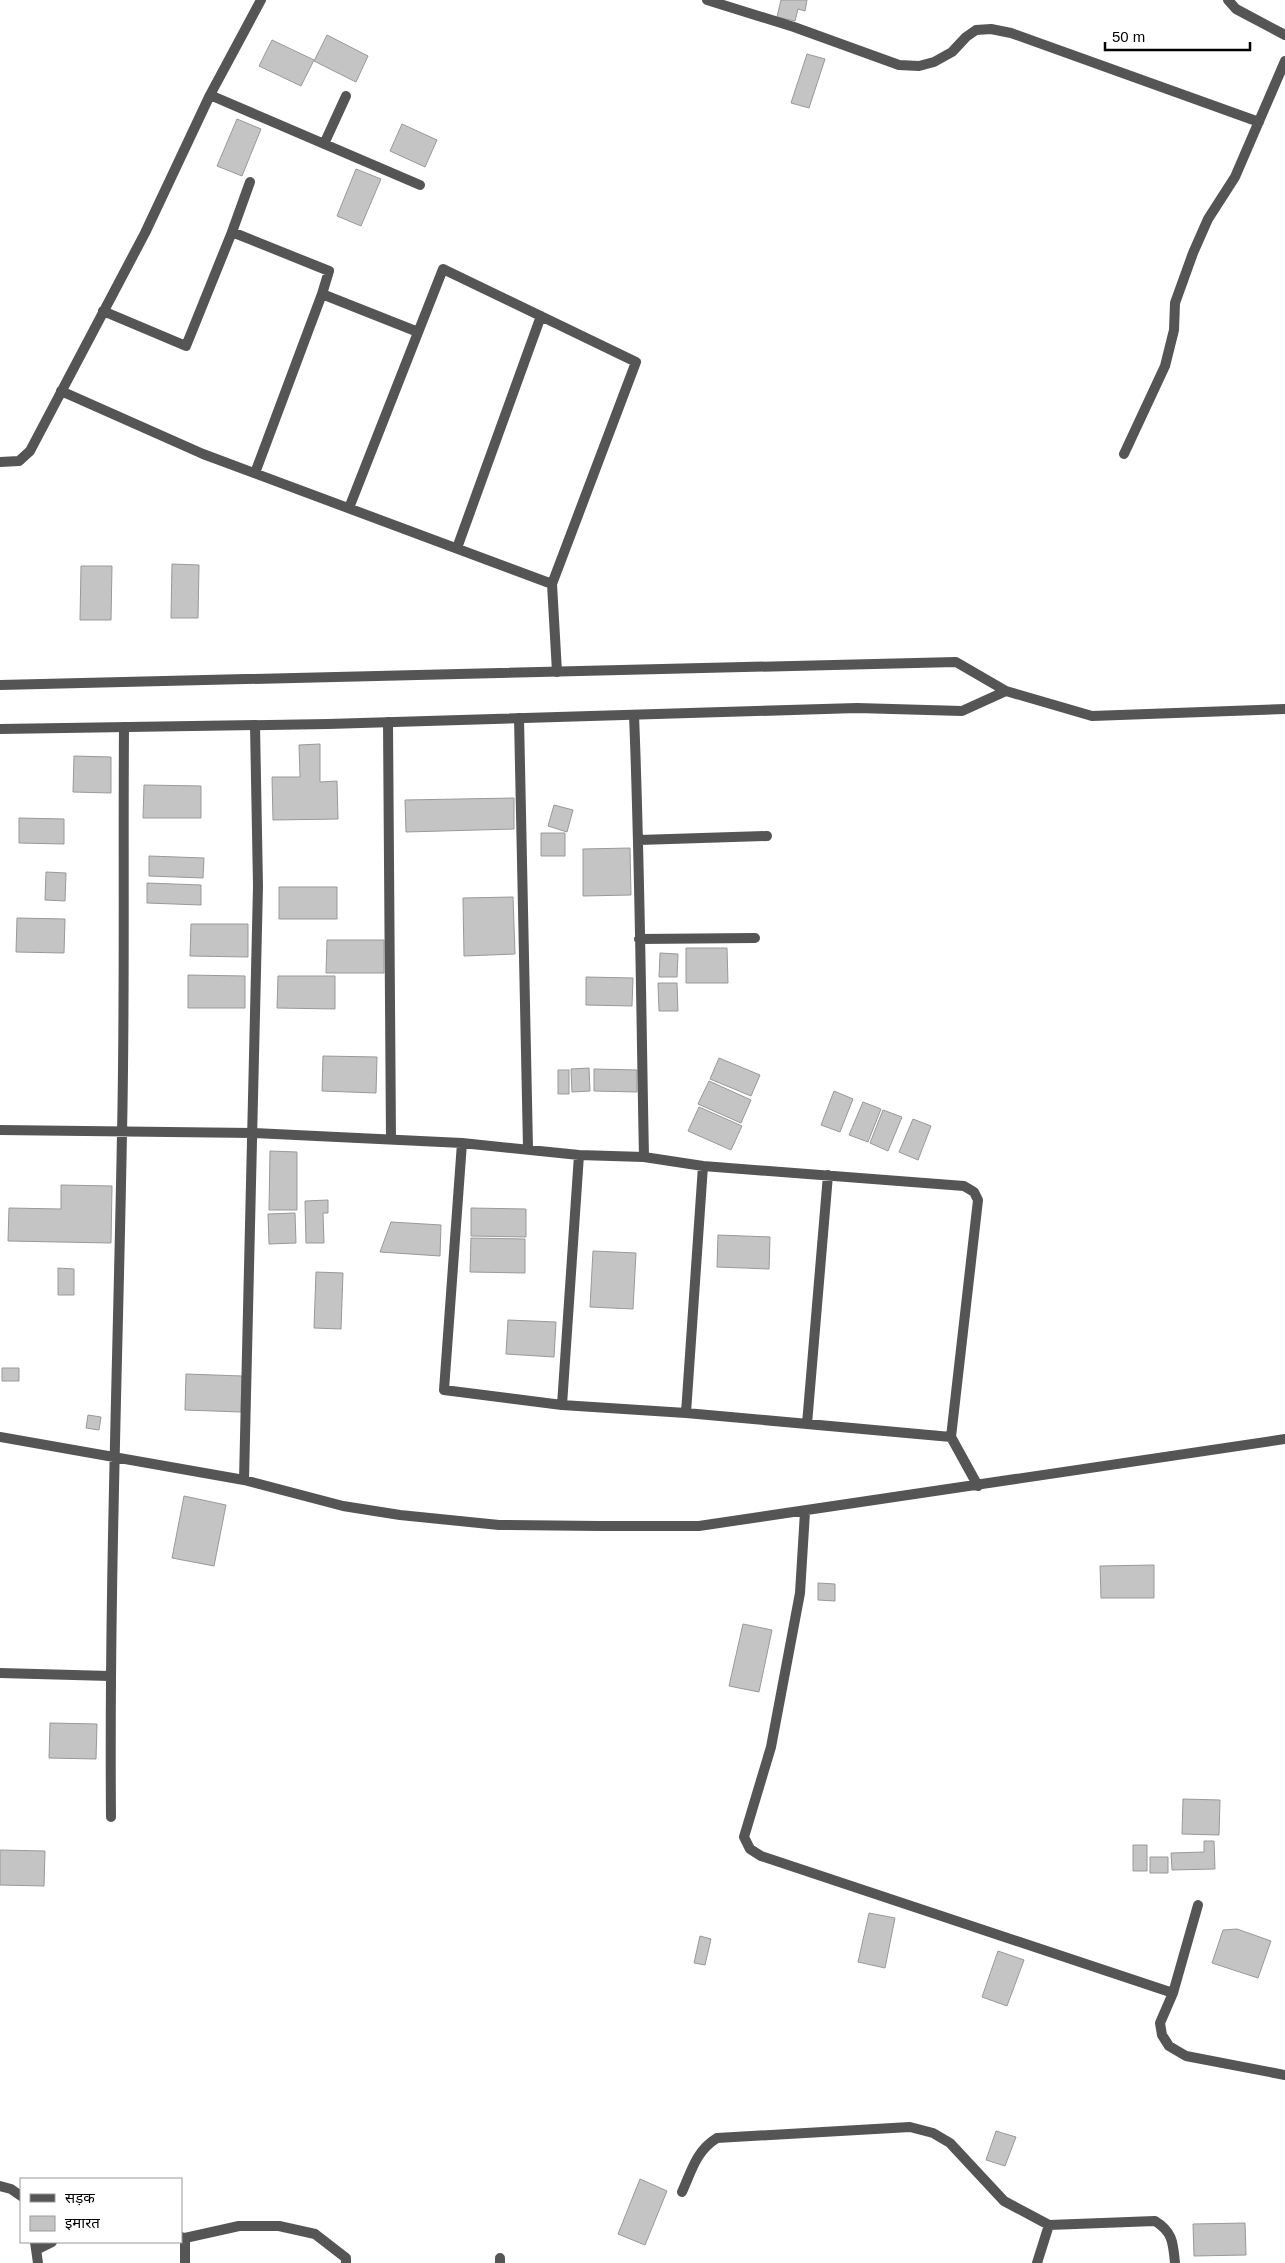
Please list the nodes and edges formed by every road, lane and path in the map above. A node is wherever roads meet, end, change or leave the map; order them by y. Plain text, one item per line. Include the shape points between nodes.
1 (261, 0) edge
2 (706, 0) edge
3 (1228, 0) edge
4 (1285, 35) edge
5 (1285, 61) edge
6 (210, 95) junction
7 (346, 96) dead end
8 (1259, 122) junction
9 (324, 144) junction
10 (250, 182) dead end
11 (420, 185) dead end
12 (232, 232) junction
13 (322, 294) junction
14 (103, 311) junction
15 (541, 316) junction
16 (418, 332) junction
17 (61, 391) junction
18 (1124, 454) dead end
19 (0, 462) edge
20 (255, 473) junction
21 (349, 508) junction
22 (457, 548) junction
23 (552, 584) junction
24 (557, 672) junction
25 (0, 685) edge
26 (1006, 691) junction
27 (1285, 709) edge
28 (634, 715) junction
29 (519, 718) junction
30 (388, 722) junction
31 (255, 725) junction
32 (124, 727) junction
33 (0, 730) edge
34 (768, 836) dead end
35 (639, 840) junction
36 (755, 938) dead end
37 (639, 939) junction
38 (0, 1130) edge
39 (122, 1132) junction
40 (254, 1133) junction
41 (391, 1140) junction
42 (462, 1143) junction
43 (528, 1148) junction
44 (579, 1155) junction
45 (644, 1157) junction
46 (703, 1166) junction
47 (828, 1175) junction
48 (562, 1405) junction
49 (686, 1413) junction
50 (806, 1424) junction
51 (0, 1437) edge
52 (952, 1437) junction
53 (1285, 1440) edge
54 (114, 1458) junction
55 (244, 1480) junction
56 (978, 1486) junction
57 (805, 1512) junction
58 (0, 1672) edge
59 (110, 1676) junction
60 (111, 1817) dead end
61 (1198, 1905) dead end
62 (1173, 1993) junction
63 (1285, 2075) edge
64 (0, 2186) edge
65 (682, 2192) dead end
66 (20, 2195) edge
67 (1049, 2225) junction
68 (183, 2237) edge
69 (36, 2245) edge
70 (38, 2263) edge
71 (185, 2263) edge
72 (346, 2263) edge
73 (1036, 2263) edge
74 (1175, 2263) edge

1 - 6 street
2 - 8 street via 899,65 919,66 934,62 952,52 976,30 1011,33
3 - 4 street via 1236,9
5 - 8 street
6 - 9 street
6 - 14 street
7 - 9 street
8 - 18 street via 1235,177 1208,219 1193,253 1175,303 1174,330 1165,366
9 - 11 street
10 - 12 street
12 - 13 street via 329,271
12 - 14 street via 186,346
13 - 16 street
13 - 20 street
14 - 17 street
15 - 16 street via 443,269
15 - 22 street
15 - 23 street via 636,362
16 - 21 street
17 - 19 street via 30,451 19,460
17 - 20 street via 203,454
20 - 21 street
21 - 22 street
22 - 23 street
23 - 24 street
24 - 25 street
24 - 26 street via 956,662
26 - 27 street via 1092,716
26 - 28 street via 962,711 857,708
28 - 29 street
28 - 35 street
29 - 30 street
29 - 43 street
30 - 31 street
30 - 41 street
31 - 32 street
31 - 40 street via 258,886
32 - 33 street
32 - 39 street
34 - 35 street
35 - 37 street
36 - 37 street
37 - 45 street
38 - 39 street
39 - 40 street
39 - 54 street
40 - 41 street
40 - 55 street
41 - 42 street
42 - 43 street
42 - 48 street via 444,1390
43 - 44 street
44 - 45 street
44 - 48 street
45 - 46 street
46 - 47 street
46 - 49 street
47 - 50 street
47 - 52 street via 964,1186 974,1192 978,1200
48 - 49 street
49 - 50 street
50 - 52 street
51 - 54 street
52 - 56 street
53 - 56 street
54 - 55 street
54 - 59 street
55 - 57 street via 343,1506 499,1525 699,1526
56 - 57 street
57 - 62 street via 800,1593 772,1747 744,1837 750,1850
58 - 59 street
59 - 60 street
61 - 62 street
62 - 63 street via 1160,2023 1162,2035 1169,2046 1186,2056
64 - 66 street
65 - 67 street via 701,2152 718,2138 910,2127 933,2133 950,2143 1004,2201
67 - 73 street
67 - 74 street via 1155,2222 1166,2228 1172,2240
68 - 71 street
68 - 72 street via 239,2226 279,2226 315,2234 346,2258
69 - 70 street

